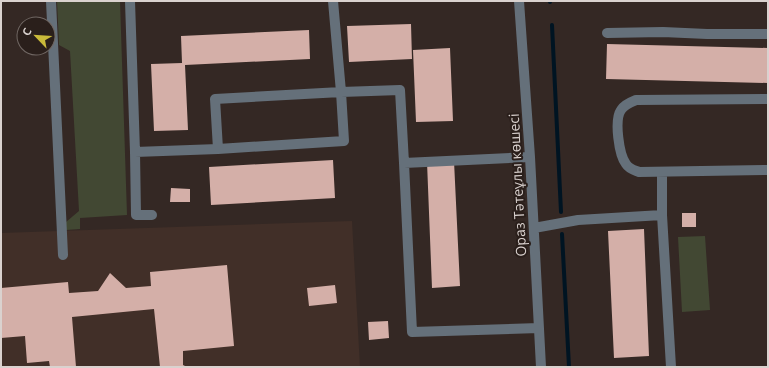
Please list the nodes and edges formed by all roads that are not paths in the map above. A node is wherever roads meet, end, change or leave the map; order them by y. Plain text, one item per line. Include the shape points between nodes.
1 (51, 1) edge
2 (130, 1) edge
3 (333, 1) edge
4 (519, 1) edge
5 (608, 33) dead end
6 (768, 34) edge
7 (341, 92) junction
8 (768, 99) edge
9 (218, 149) junction
10 (135, 152) junction
11 (530, 157) junction
12 (404, 163) junction
13 (768, 170) edge
14 (662, 172) junction
15 (152, 215) dead end
16 (662, 215) junction
17 (534, 228) junction
18 (63, 254) dead end
19 (539, 328) junction
20 (541, 367) edge
21 (671, 367) edge

1 - 18 street
2 - 10 street
3 - 7 street
4 - 11 street, Ораз Тәтеұлы көшесі
5 - 6 street
7 - 9 street via 344,141
7 - 9 street via 215,99
7 - 12 street via 400,90
8 - 14 street via 636,100 627,104 620,110 618,117 619,144 625,163 629,168 639,172
9 - 10 street
10 - 15 street via 136,215
11 - 12 street
11 - 17 street, Ораз Тәтеұлы көшесі
12 - 19 street via 412,332
13 - 14 street
14 - 16 street
16 - 17 street via 578,220
16 - 21 street
17 - 19 street, Ораз Тәтеұлы көшесі
19 - 20 street, Ораз Тәтеұлы көшесі

